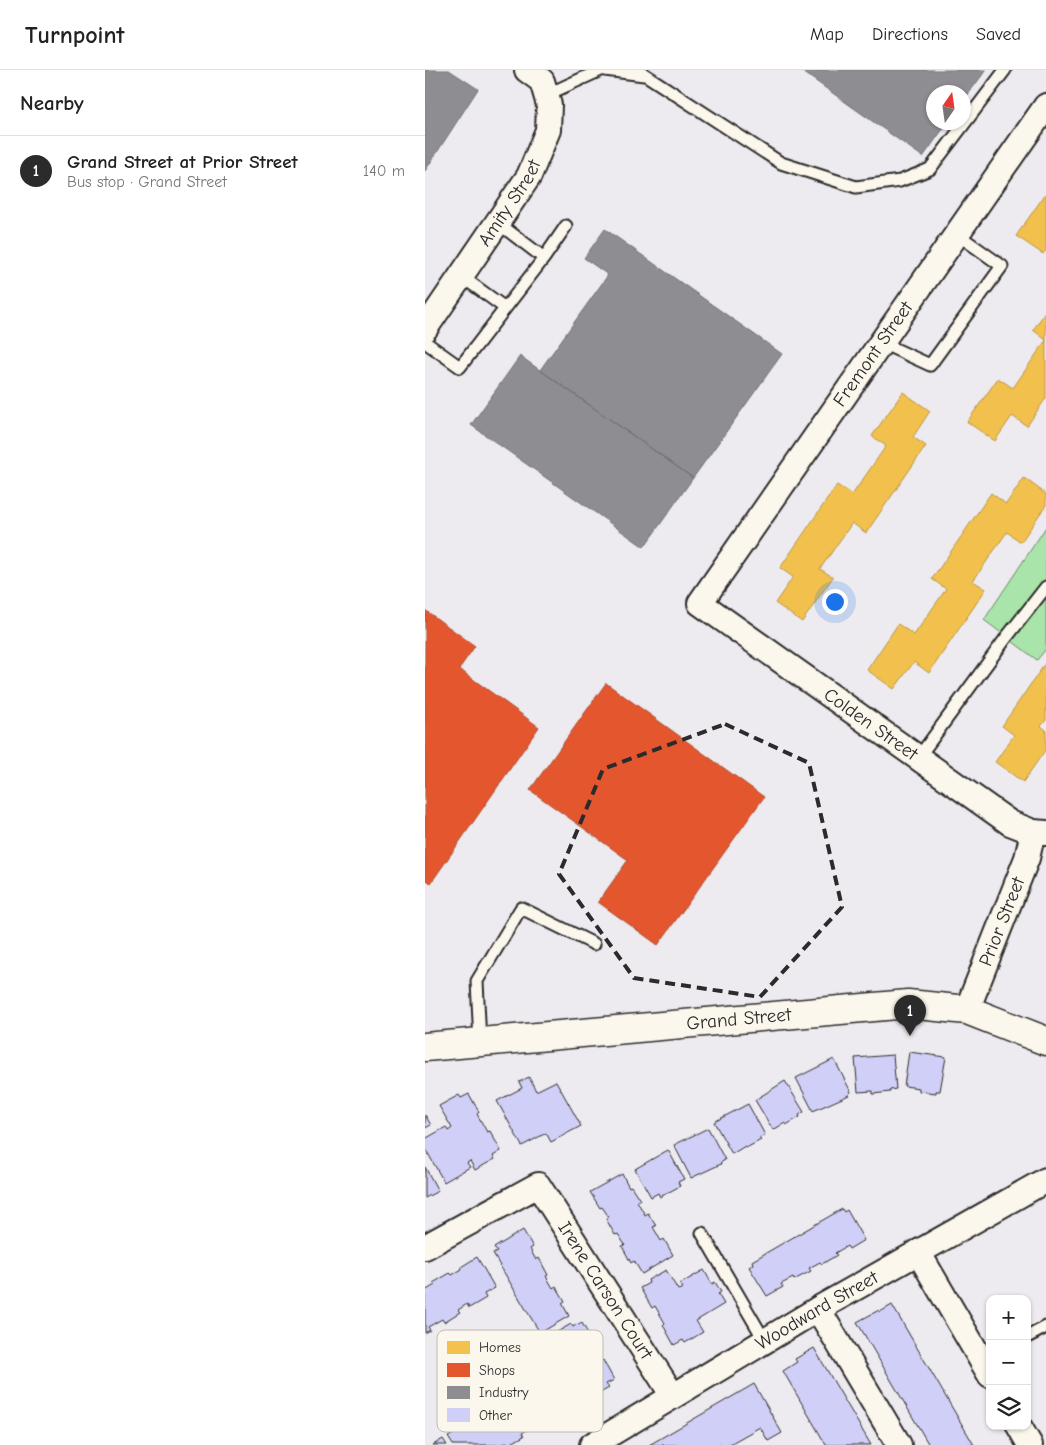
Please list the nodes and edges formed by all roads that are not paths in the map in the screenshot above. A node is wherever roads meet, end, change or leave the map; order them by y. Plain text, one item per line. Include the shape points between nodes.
1 (527, 70) edge
2 (601, 70) edge
3 (605, 70) edge
4 (1005, 70) edge
5 (641, 72) edge
6 (546, 95) junction
7 (1046, 106) edge
8 (498, 223) junction
9 (566, 226) dead end
10 (957, 234) junction
11 (544, 258) junction
12 (461, 276) junction
13 (505, 308) junction
14 (425, 329) edge
15 (425, 342) edge
16 (881, 342) junction
17 (1046, 587) edge
18 (700, 603) joint
19 (918, 758) junction
20 (1040, 832) edge
21 (594, 944) dead end
22 (967, 1010) junction
23 (1044, 1035) edge
24 (480, 1042) junction
25 (425, 1047) edge
26 (1046, 1180) edge
27 (703, 1233) dead end
28 (425, 1247) edge
29 (918, 1252) junction
30 (818, 1309) junction
31 (1046, 1327) edge
32 (1031, 1336) edge
33 (765, 1341) junction
34 (986, 1363) edge
35 (673, 1396) junction
36 (1021, 1430) edge
37 (592, 1445) edge
38 (899, 1445) edge
39 (1030, 1445) edge

1 - 6 street, Amity Street via 542,81
2 - 6 lane
3 - 5 lane
4 - 5 lane via 930,169 900,182 856,187 781,163
6 - 8 street, Amity Street via 549,130 529,176
7 - 10 street, Fremont Street
8 - 11 lane
8 - 12 street, Amity Street
9 - 11 lane
10 - 16 street, Fremont Street
10 - 16 lane via 1002,266 930,365
11 - 13 lane
12 - 13 lane
12 - 14 street, Amity Street
13 - 15 lane via 461,367
16 - 18 street, Fremont Street
17 - 19 lane
18 - 19 street, Colden Street
19 - 20 street, Colden Street via 1010,823
20 - 22 street, Prior Street
21 - 24 lane via 521,908 477,981
22 - 23 main road, Grand Street
22 - 24 main road, Grand Street via 901,1004
24 - 25 main road, Grand Street
26 - 29 street, Woodward Street
27 - 33 lane
28 - 35 street, Irene Carson Court via 538,1185
29 - 30 street, Woodward Street
29 - 34 street
30 - 33 street, Woodward Street
30 - 38 street
31 - 32 lane
33 - 35 street, Woodward Street
35 - 37 street, Woodward Street
36 - 39 street

